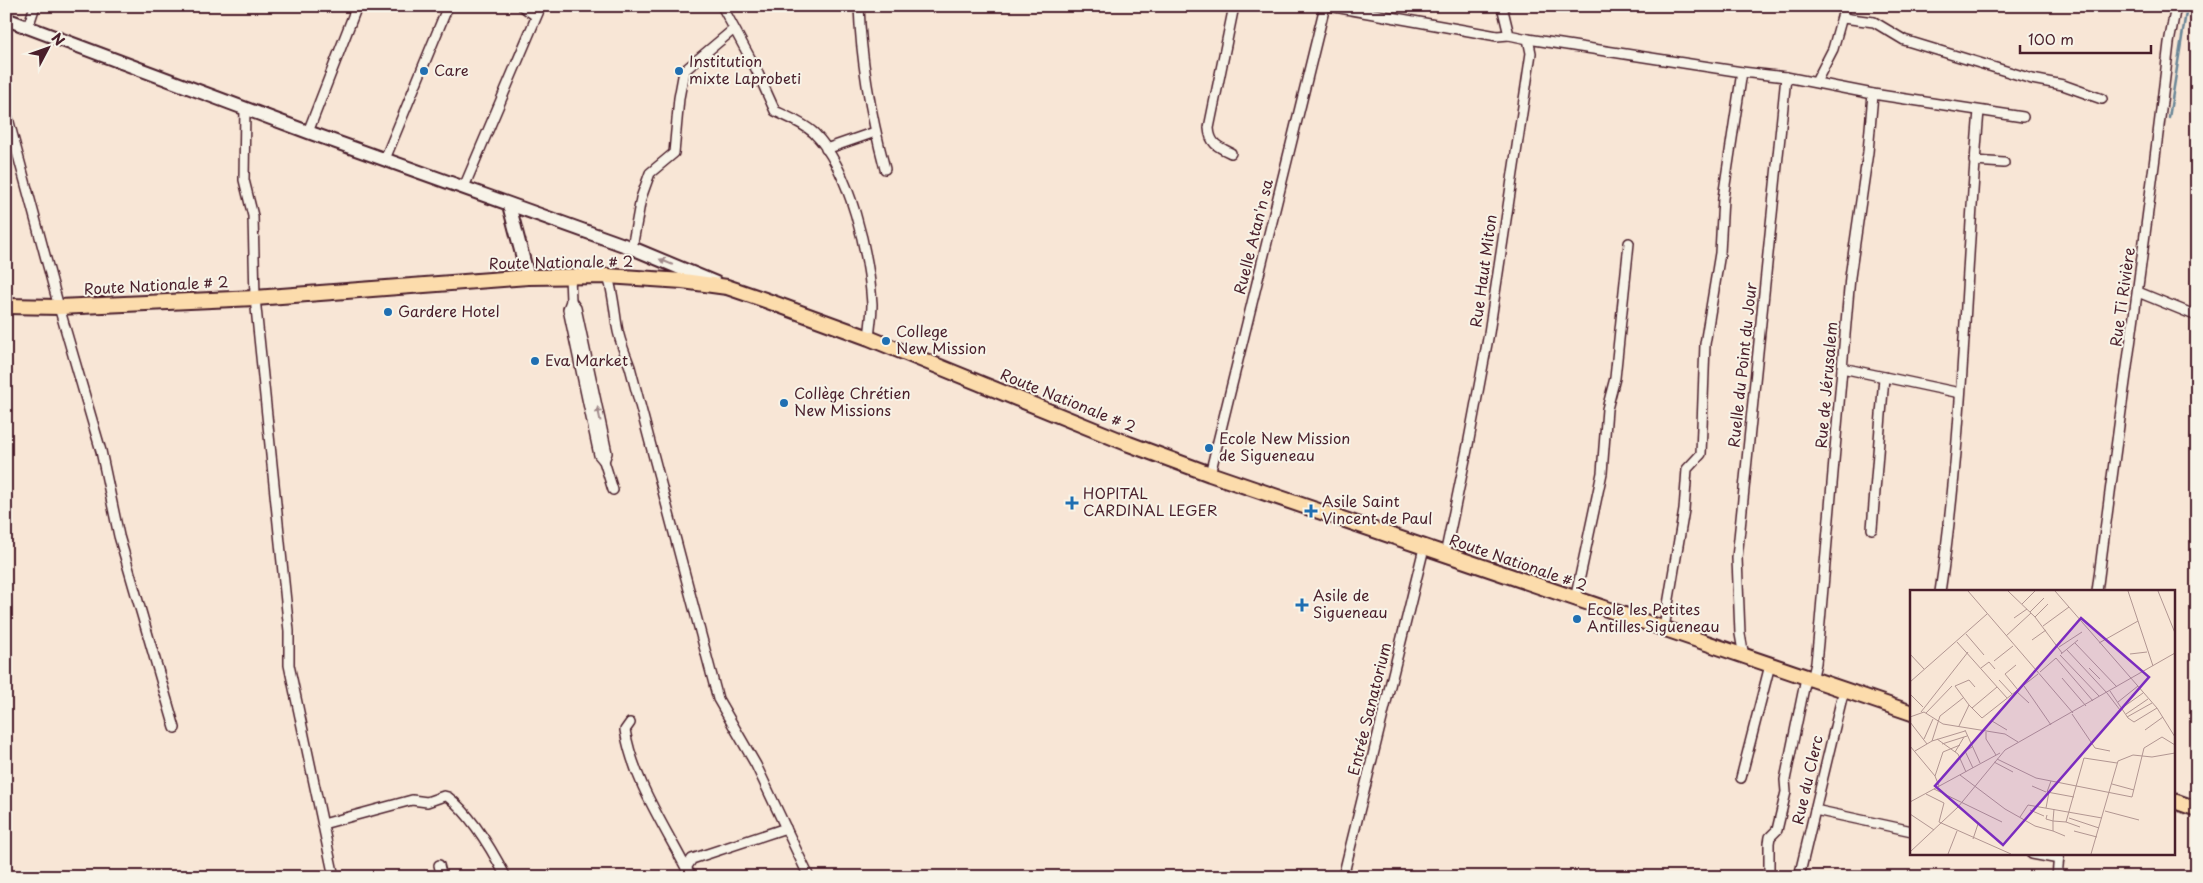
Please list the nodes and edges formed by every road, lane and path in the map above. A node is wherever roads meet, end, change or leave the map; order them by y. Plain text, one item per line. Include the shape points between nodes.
1 (34, 6) edge
2 (357, 6) edge
3 (448, 6) edge
4 (522, 6) edge
5 (540, 6) edge
6 (722, 6) edge
7 (858, 6) edge
8 (1234, 6) edge
9 (1325, 6) edge
10 (1329, 6) edge
11 (1502, 6) edge
12 (1845, 6) edge
13 (2176, 6) edge
14 (536, 16) junction
15 (1843, 18) junction
16 (6, 19) edge
17 (28, 27) junction
18 (734, 29) junction
19 (1509, 35) junction
20 (1528, 39) junction
21 (1742, 72) junction
22 (1786, 76) junction
23 (1816, 82) junction
24 (1874, 94) junction
25 (2102, 99) dead end
26 (245, 108) junction
27 (6, 111) edge
28 (1979, 111) junction
29 (2023, 118) dead end
30 (308, 132) junction
31 (875, 132) junction
32 (826, 149) junction
33 (1231, 153) dead end
34 (385, 159) junction
35 (1974, 160) junction
36 (2004, 163) dead end
37 (885, 169) dead end
38 (464, 187) junction
39 (509, 205) junction
40 (1629, 243) dead end
41 (632, 248) junction
42 (570, 276) junction
43 (607, 276) junction
44 (528, 277) junction
45 (727, 287) junction
46 (2138, 292) junction
47 (255, 298) junction
48 (6, 306) edge
49 (59, 306) junction
50 (2197, 316) edge
51 (869, 338) junction
52 (1842, 368) junction
53 (1884, 377) junction
54 (1960, 393) junction
55 (1210, 474) junction
56 (613, 490) dead end
57 (1872, 529) dead end
58 (1424, 548) junction
59 (1445, 555) junction
60 (1940, 590) edge
61 (2097, 590) edge
62 (1575, 600) junction
63 (1664, 628) junction
64 (1744, 657) junction
65 (1770, 665) junction
66 (1809, 679) junction
67 (1844, 690) junction
68 (1910, 712) edge
69 (630, 723) dead end
70 (175, 728) dead end
71 (1741, 778) dead end
72 (2176, 802) edge
73 (2197, 809) edge
74 (1815, 810) junction
75 (323, 824) junction
76 (786, 828) junction
77 (1910, 831) edge
78 (2059, 857) edge
79 (439, 865) dead end
80 (686, 868) junction
81 (334, 877) edge
82 (442, 877) edge
83 (506, 877) edge
84 (692, 877) edge
85 (809, 877) edge
86 (1343, 877) edge
87 (1768, 877) edge
88 (1800, 877) edge
89 (2057, 877) edge

1 - 17 street
2 - 30 street
3 - 34 street
4 - 14 street
5 - 14 street
6 - 18 street
7 - 31 street
8 - 33 street via 1209,128 1209,136 1217,147
9 - 55 street, Ruelle Atan'n sa
10 - 19 street via 1497,36
11 - 19 street
12 - 15 street
13 - 46 street, Rue Ti Rivière
14 - 38 street
15 - 23 street via 1833,49
15 - 25 street via 1874,22 1904,40
16 - 17 main road
17 - 26 main road
18 - 32 street via 774,111 814,133
18 - 41 street via 684,71 674,154 650,173
19 - 20 street
20 - 21 street
20 - 59 street, Rue Haut Miton via 1531,53 1524,112 1489,333
21 - 22 street
21 - 63 street via 1724,198 1720,253 1705,344 1701,454 1687,469 1684,510
22 - 23 street
22 - 64 street, Ruelle du Point du Jour via 1738,558 1740,634
23 - 24 street
24 - 28 street
24 - 52 street, Rue de Jérusalem via 1850,277
26 - 30 main road
26 - 47 street via 244,180 252,216
27 - 49 street
28 - 29 street
28 - 35 street
30 - 34 main road
31 - 32 street
31 - 37 street
32 - 51 street via 846,185 864,244 872,305
34 - 38 main road
35 - 36 street
35 - 54 street
38 - 39 main road
39 - 41 main road
39 - 44 main road
40 - 62 street via 1615,378 1607,409 1602,474
45 -> 41 main road
42 - 43 main road, Route Nationale # 2
42 - 44 main road, Route Nationale # 2
42 - 56 street via 571,301 576,308 607,453 604,461
43 - 45 main road, Route Nationale # 2
43 - 76 street via 621,343 718,699 756,765
44 - 47 main road, Route Nationale # 2
45 - 51 main road, Route Nationale # 2
46 - 50 street
46 - 61 street, Rue Ti Rivière
47 - 49 main road, Route Nationale # 2
47 - 75 street via 289,631 289,665
48 - 49 main road, Route Nationale # 2
49 - 70 street via 101,451 119,536
51 - 55 main road, Route Nationale # 2
52 - 53 street
52 - 66 street, Rue de Jérusalem via 1816,663
53 - 54 street
53 - 57 street
54 - 60 street via 1948,542
55 - 58 main road, Route Nationale # 2
58 - 59 main road, Route Nationale # 2
58 - 86 street, Entrée Sanatorium
59 - 62 main road, Route Nationale # 2
62 - 63 main road, Route Nationale # 2
63 - 64 main road, Route Nationale # 2
64 - 65 main road, Route Nationale # 2
65 - 66 main road, Route Nationale # 2
65 - 71 street
66 - 67 main road, Route Nationale # 2
66 - 87 street, Rue de Jérusalem via 1785,780 1786,792 1776,830 1770,836
67 - 68 main road, Route Nationale # 2
67 - 74 street, Rue du Clerc
69 - 80 street via 625,730 631,756
72 - 73 main road
74 - 77 street
74 - 88 street, Rue du Clerc
75 - 81 street
75 - 83 street via 412,800 427,802 448,797 472,823
76 - 80 street via 692,859
76 - 85 street
78 - 89 street
79 - 82 street
80 - 84 street

